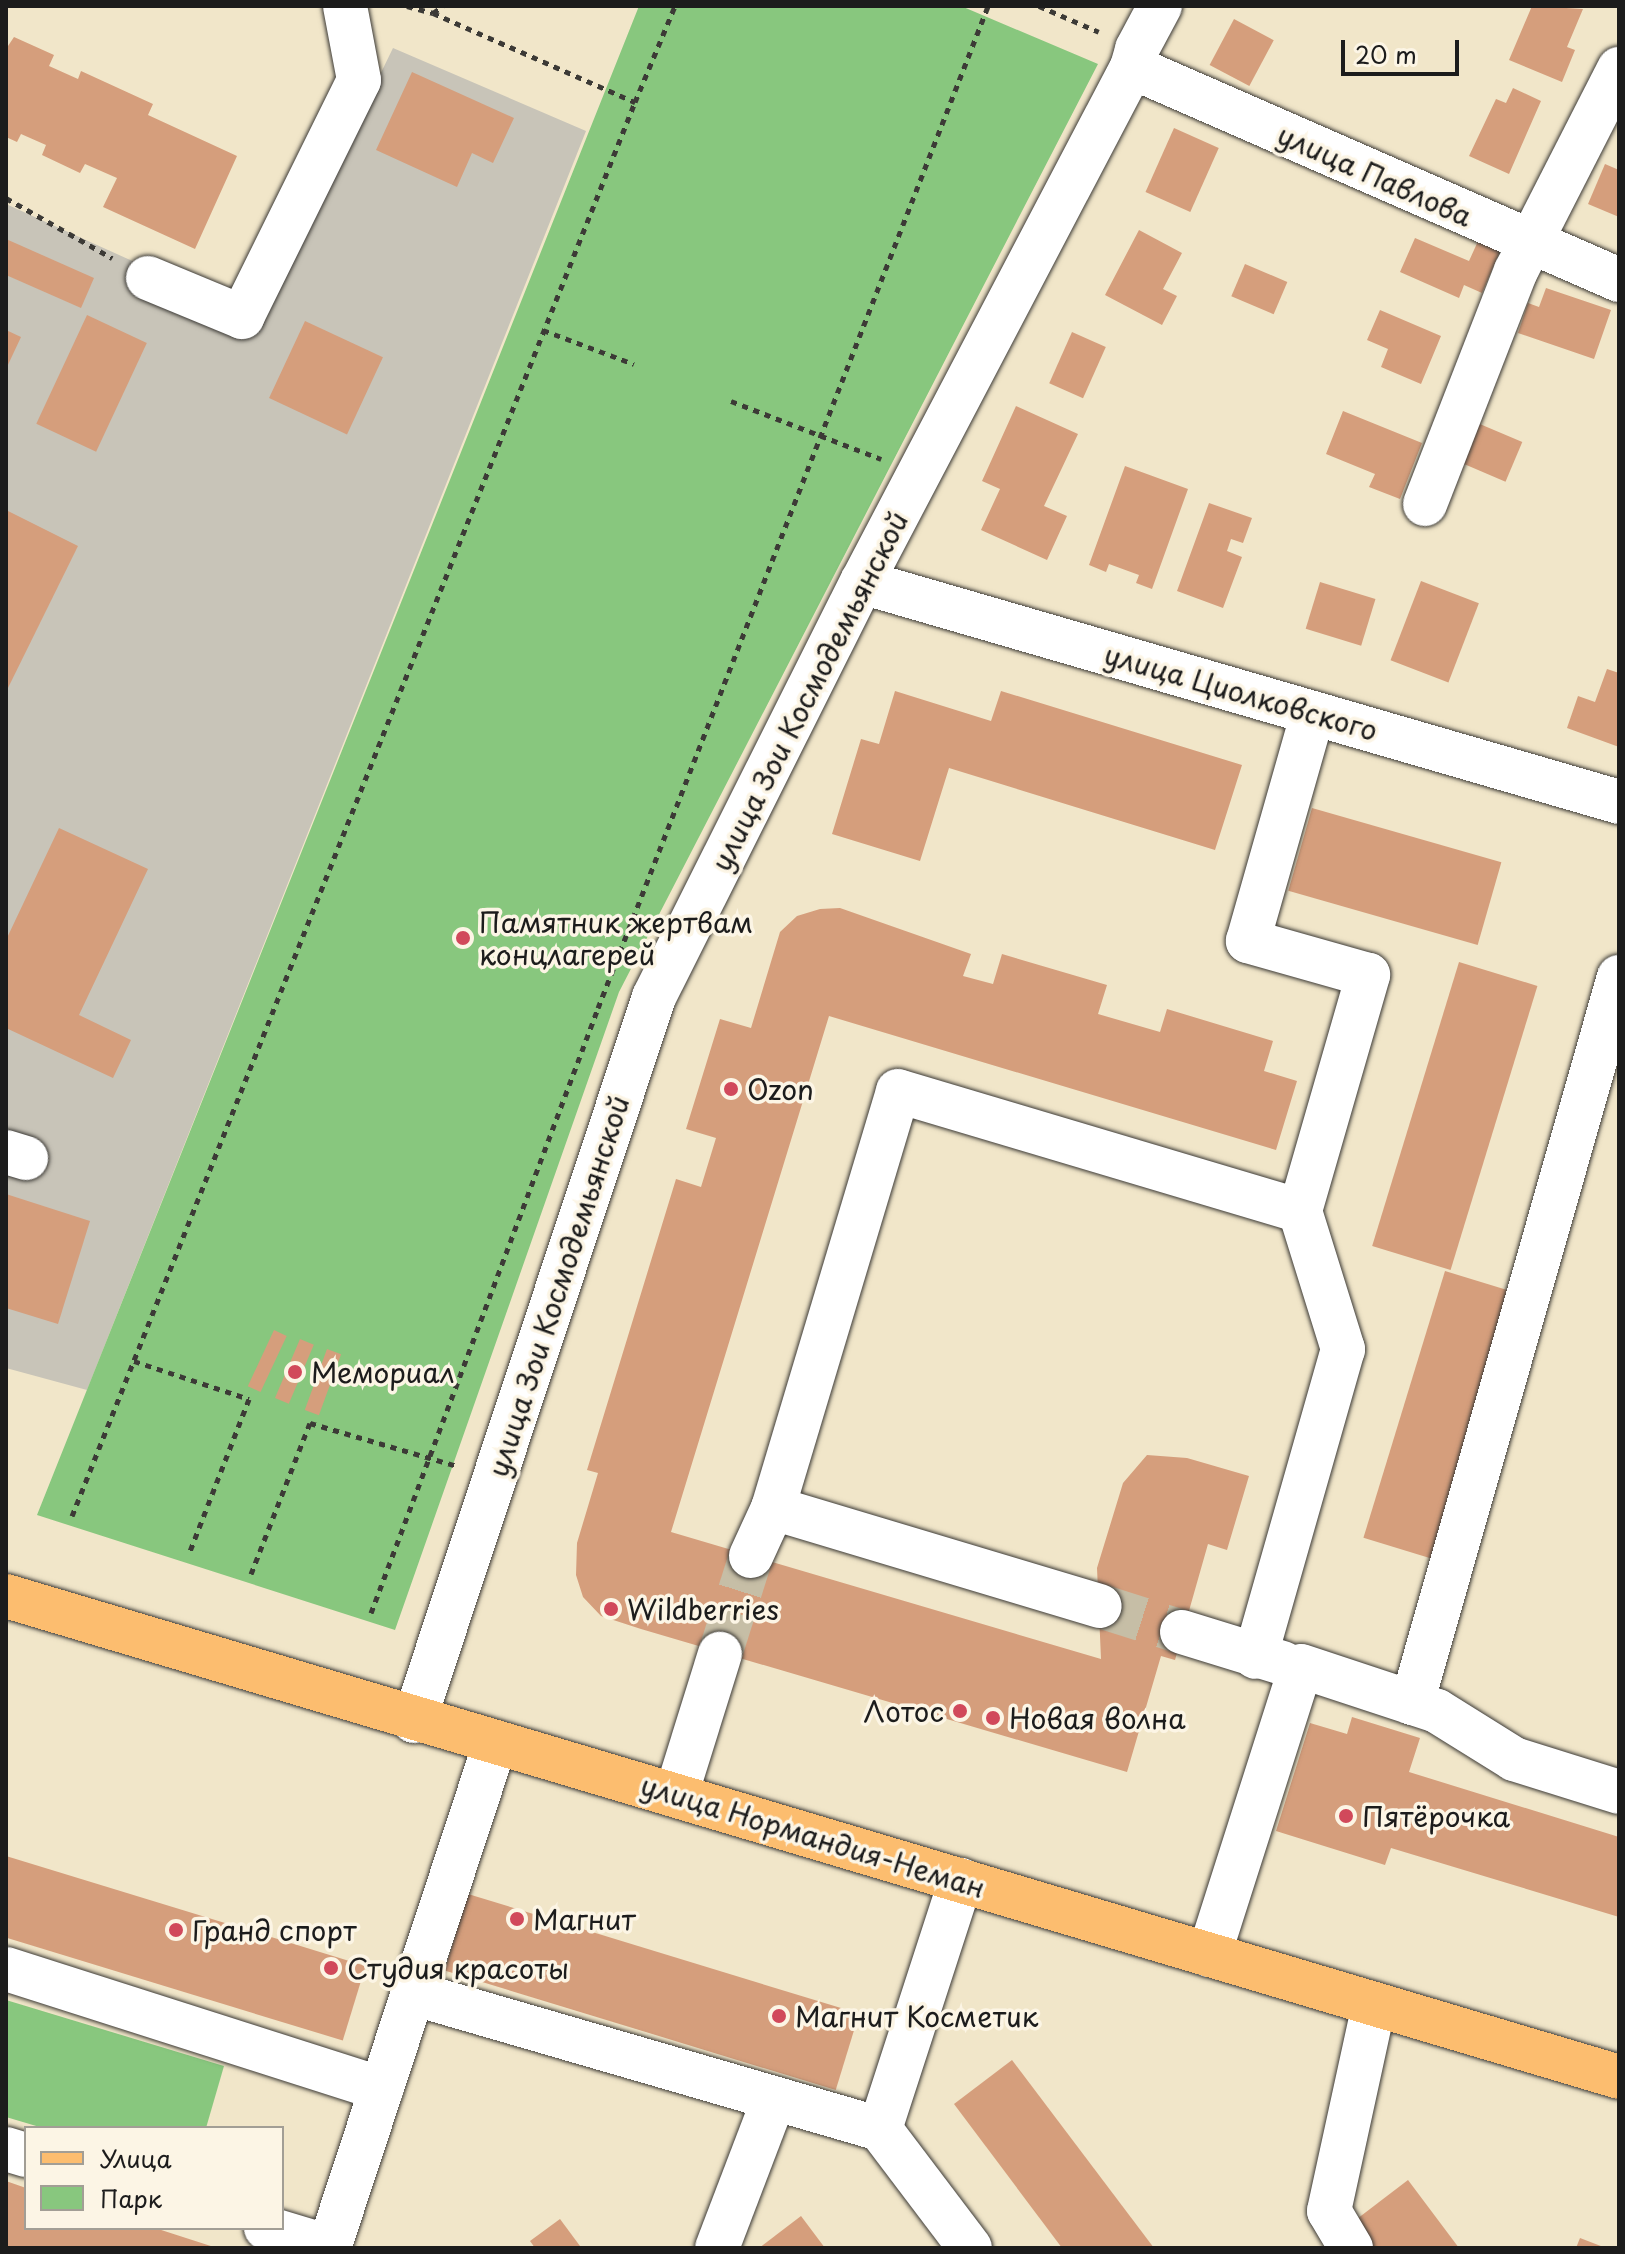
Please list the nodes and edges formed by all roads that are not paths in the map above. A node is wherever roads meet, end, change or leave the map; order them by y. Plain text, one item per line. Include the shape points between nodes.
1 (345, 6) edge
2 (1160, 6) edge
3 (1134, 58) junction
4 (1619, 69) edge
5 (1532, 245) junction
6 (148, 278) road end
7 (1619, 280) edge
8 (1425, 504) dead end
9 (862, 582) junction
10 (1313, 713) junction
11 (1619, 802) edge
12 (1619, 977) edge
13 (1300, 1211) junction
14 (773, 1508) junction
15 (751, 1556) tunnel mouth
16 (6, 1596) edge
17 (1100, 1606) tunnel mouth
18 (1182, 1632) tunnel mouth
19 (720, 1654) tunnel mouth
20 (1255, 1657) junction
21 (1301, 1666) junction
22 (1412, 1703) junction
23 (414, 1721) junction
24 (495, 1744) junction
25 (1619, 1792) edge
26 (676, 1795) junction
27 (961, 1880) junction
28 (1209, 1955) junction
29 (6, 1969) edge
30 (412, 1993) junction
31 (1374, 2005) junction
32 (1619, 2077) edge
33 (381, 2089) junction
34 (774, 2099) junction
35 (880, 2129) junction
36 (272, 2230) edge
37 (329, 2248) edge
38 (717, 2248) edge
39 (970, 2248) edge
40 (1351, 2248) edge

1 - 6 street via 359,80 242,317
2 - 3 street, улица Зои Космодемьянской
3 - 5 street, улица Павлова
3 - 9 street, улица Зои Космодемьянской
4 - 5 street
5 - 7 street, улица Павлова
5 - 8 street via 1516,271
9 - 10 street, улица Циолковского
9 - 23 street, улица Зои Космодемьянской via 654,997
10 - 11 street, улица Циолковского
10 - 13 street via 1248,941 1368,975
12 - 22 street
13 - 14 street via 898,1091
13 - 20 street via 1343,1349
14 - 15 street
14 - 17 street
16 - 23 main road, улица Нормандия-Неман
18 - 20 street
19 - 26 street
20 - 21 street
21 - 22 street
21 - 28 street
22 - 25 street via 1437,1711 1514,1759
23 - 24 main road, улица Нормандия-Неман
24 - 26 main road, улица Нормандия-Неман
24 - 30 street
26 - 27 main road, улица Нормандия-Неман
27 - 28 main road, улица Нормандия-Неман
27 - 35 street
28 - 31 main road, улица Нормандия-Неман
29 - 33 street
30 - 33 street
30 - 34 street
31 - 32 main road, улица Нормандия-Неман
31 - 40 street via 1329,2211
33 - 37 street
34 - 35 street
34 - 38 street
35 - 39 street
36 - 37 street

